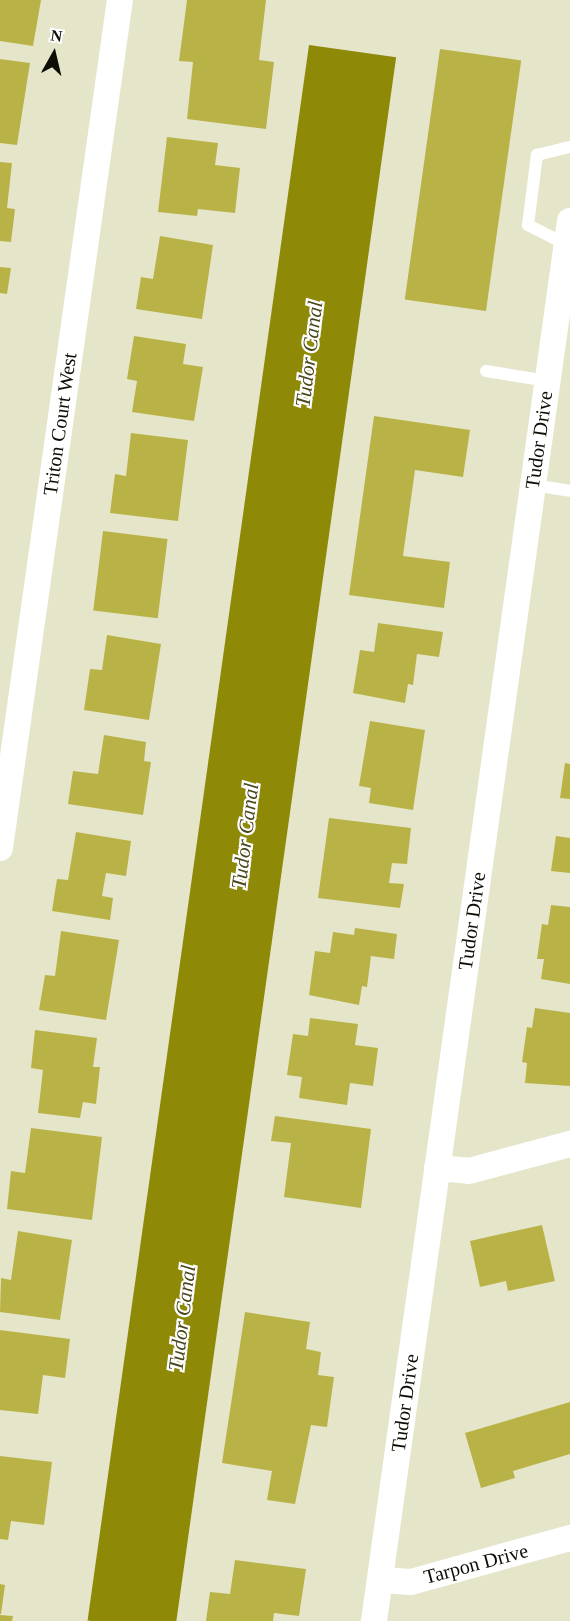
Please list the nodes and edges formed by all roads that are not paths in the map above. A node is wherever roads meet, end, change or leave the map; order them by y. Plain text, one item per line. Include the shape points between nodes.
1 (120, 0) edge
2 (570, 147) edge
3 (568, 233) edge
4 (486, 371) dead end
5 (548, 381) junction
6 (533, 485) junction
7 (570, 491) edge
8 (0, 848) edge
9 (570, 1144) edge
10 (437, 1167) junction
11 (570, 1538) edge
12 (381, 1580) junction
13 (374, 1621) edge

1 - 8 street, Triton Court West
2 - 3 lane via 537,155 528,225
3 - 5 street, Tudor Drive
4 - 5 lane
5 - 6 street, Tudor Drive
6 - 7 lane
6 - 10 street, Tudor Drive
9 - 10 street via 468,1171
10 - 12 street, Tudor Drive
11 - 12 street, Tarpon Drive via 411,1582
12 - 13 street, Tudor Drive

